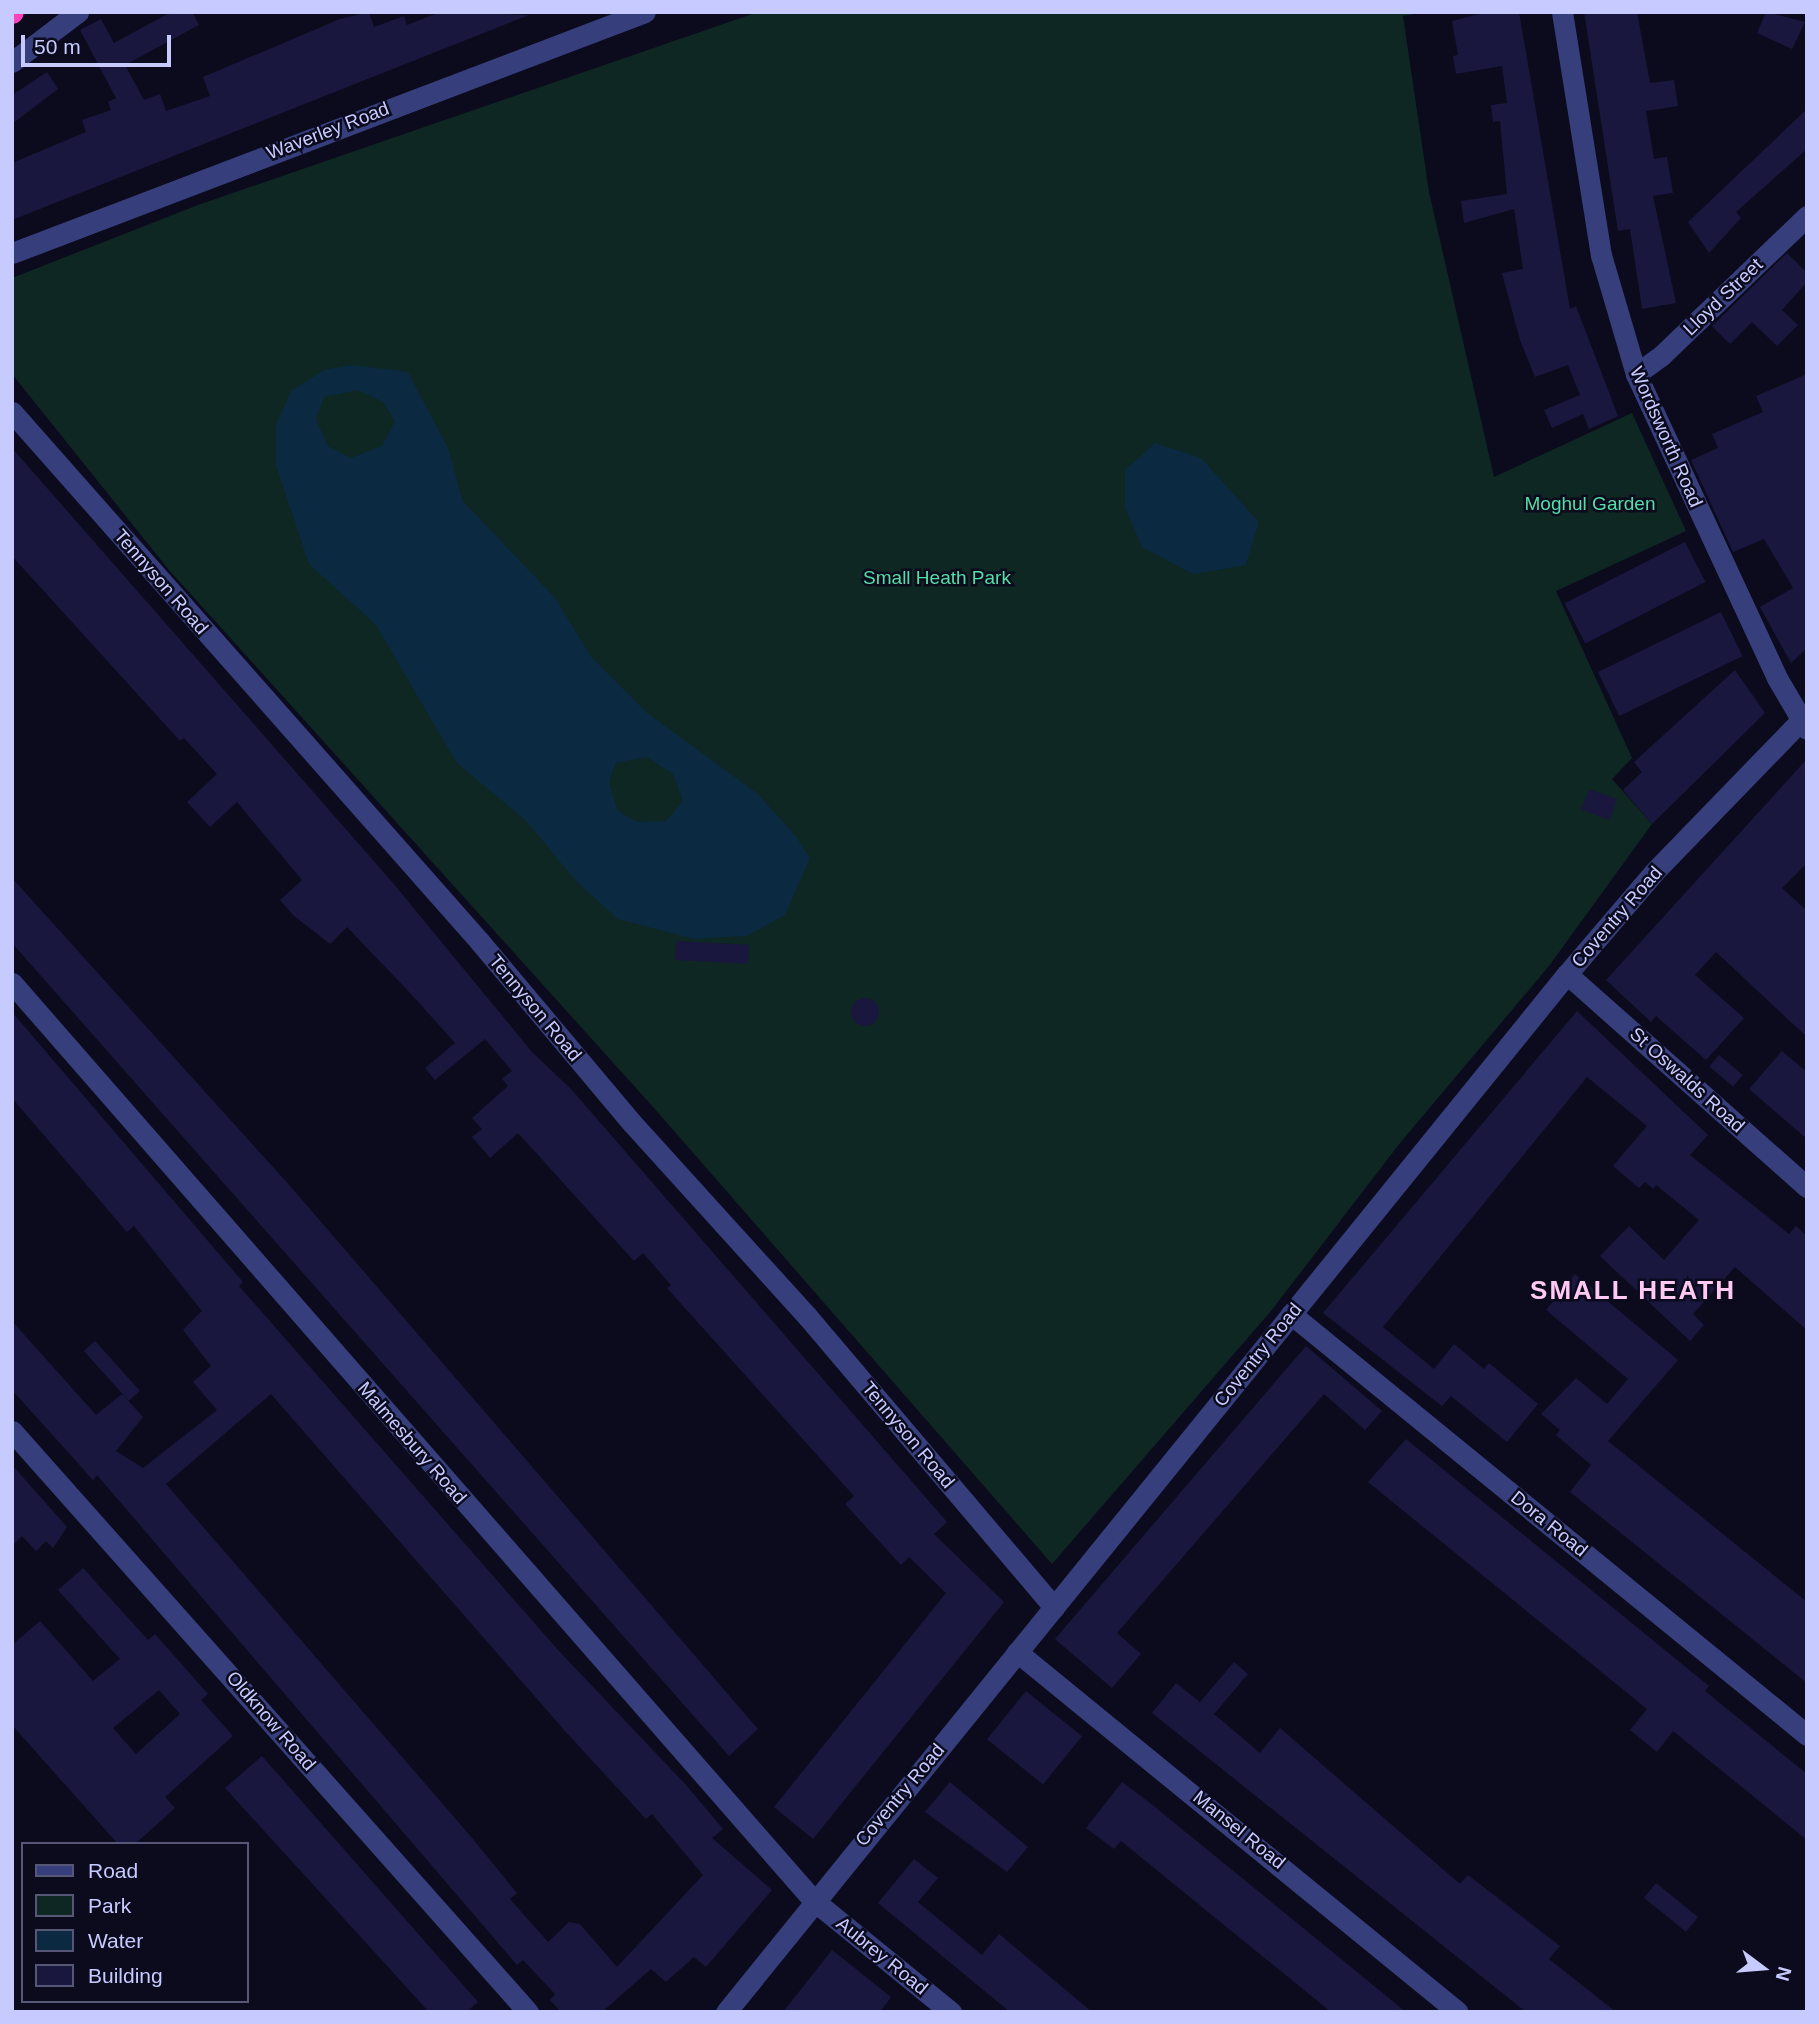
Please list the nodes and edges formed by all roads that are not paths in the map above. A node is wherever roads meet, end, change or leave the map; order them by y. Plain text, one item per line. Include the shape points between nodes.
1 (78, 12) edge
2 (645, 12) edge
3 (1562, 12) edge
4 (12, 62) edge
5 (1807, 216) edge
6 (12, 253) edge
7 (1636, 374) junction
8 (12, 412) edge
9 (1804, 722) edge
10 (1567, 974) junction
11 (12, 983) edge
12 (1807, 1186) edge
13 (1291, 1314) junction
14 (12, 1431) edge
15 (1054, 1607) junction
16 (1017, 1652) junction
17 (1807, 1735) edge
18 (813, 1900) junction
19 (527, 2012) edge
20 (726, 2012) edge
21 (951, 2012) edge
22 (1458, 2012) edge

1 - 4 street
2 - 6 street, Waverley Road
3 - 7 street, Wordsworth Road via 1601,255
5 - 7 street, Lloyd Street via 1662,355
7 - 9 street, Wordsworth Road
8 - 15 street, Tennyson Road via 807,1316
9 - 10 street, Coventry Road via 1654,872
10 - 12 street, St Oswalds Road
10 - 13 street, Coventry Road
11 - 18 street, Malmesbury Road
13 - 15 street, Coventry Road
13 - 17 street, Dora Road
14 - 19 street, Oldknow Road
15 - 16 street, Coventry Road
16 - 18 street, Coventry Road
16 - 22 street, Mansel Road
18 - 20 street, Coventry Road
18 - 21 street, Aubrey Road

